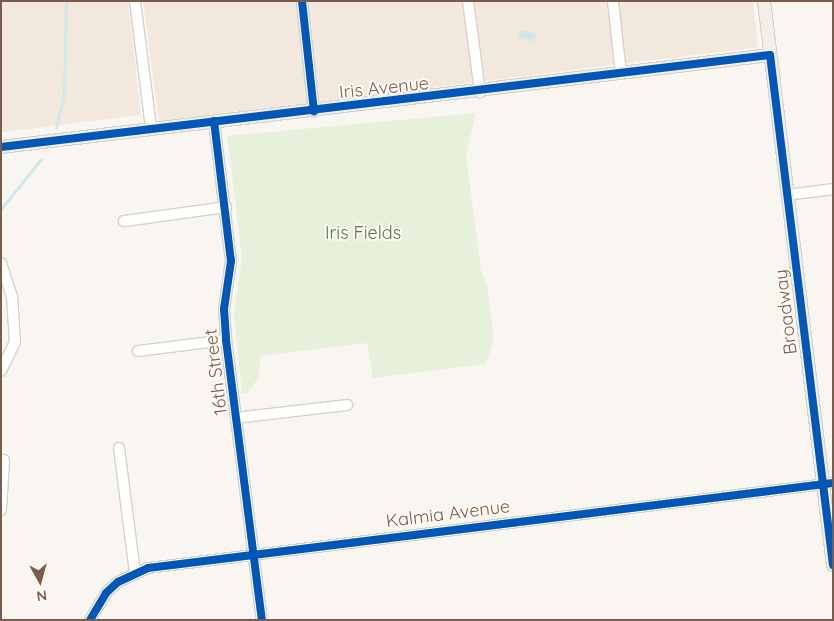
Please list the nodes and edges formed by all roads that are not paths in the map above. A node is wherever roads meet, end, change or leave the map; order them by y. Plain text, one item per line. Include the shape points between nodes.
1 (136, 1) edge
2 (302, 1) edge
3 (468, 1) edge
4 (613, 1) edge
5 (764, 1) edge
6 (770, 55) junction
7 (621, 74) junction
8 (480, 92) junction
9 (314, 111) junction
10 (214, 121) junction
11 (151, 128) junction
12 (1, 147) edge
13 (833, 189) edge
14 (787, 195) junction
15 (226, 207) junction
16 (124, 221) dead end
17 (1, 263) edge
18 (226, 340) junction
19 (138, 351) dead end
20 (1, 371) edge
21 (347, 405) dead end
22 (236, 418) junction
23 (119, 448) dead end
24 (4, 460) dead end
25 (828, 484) edge
26 (1, 510) edge
27 (253, 554) junction
28 (833, 565) edge
29 (135, 573) junction
30 (90, 620) edge
31 (262, 620) edge

1 - 11 street
2 - 9 street
3 - 8 street
4 - 7 street
5 - 6 main road, Broadway
6 - 7 main road, Iris Avenue
6 - 14 main road, Broadway
7 - 8 main road, Iris Avenue
8 - 9 main road, Iris Avenue
9 - 10 main road, Iris Avenue
10 - 11 main road, Iris Avenue
10 - 15 street, 16th Street
11 - 12 main road, Iris Avenue
13 - 14 street
14 - 25 main road, Broadway
15 - 16 street
15 - 18 street, 16th Street via 231,261 224,309
17 - 20 street via 12,296 15,335 13,352
18 - 19 street
18 - 22 street, 16th Street
21 - 22 street
22 - 27 street, 16th Street
23 - 29 street
24 - 26 street
25 - 27 street, Kalmia Avenue
25 - 28 main road, Broadway
27 - 29 street, Kalmia Avenue via 148,568
27 - 31 street, 16th Street
29 - 30 street, Kalmia Avenue via 106,593

